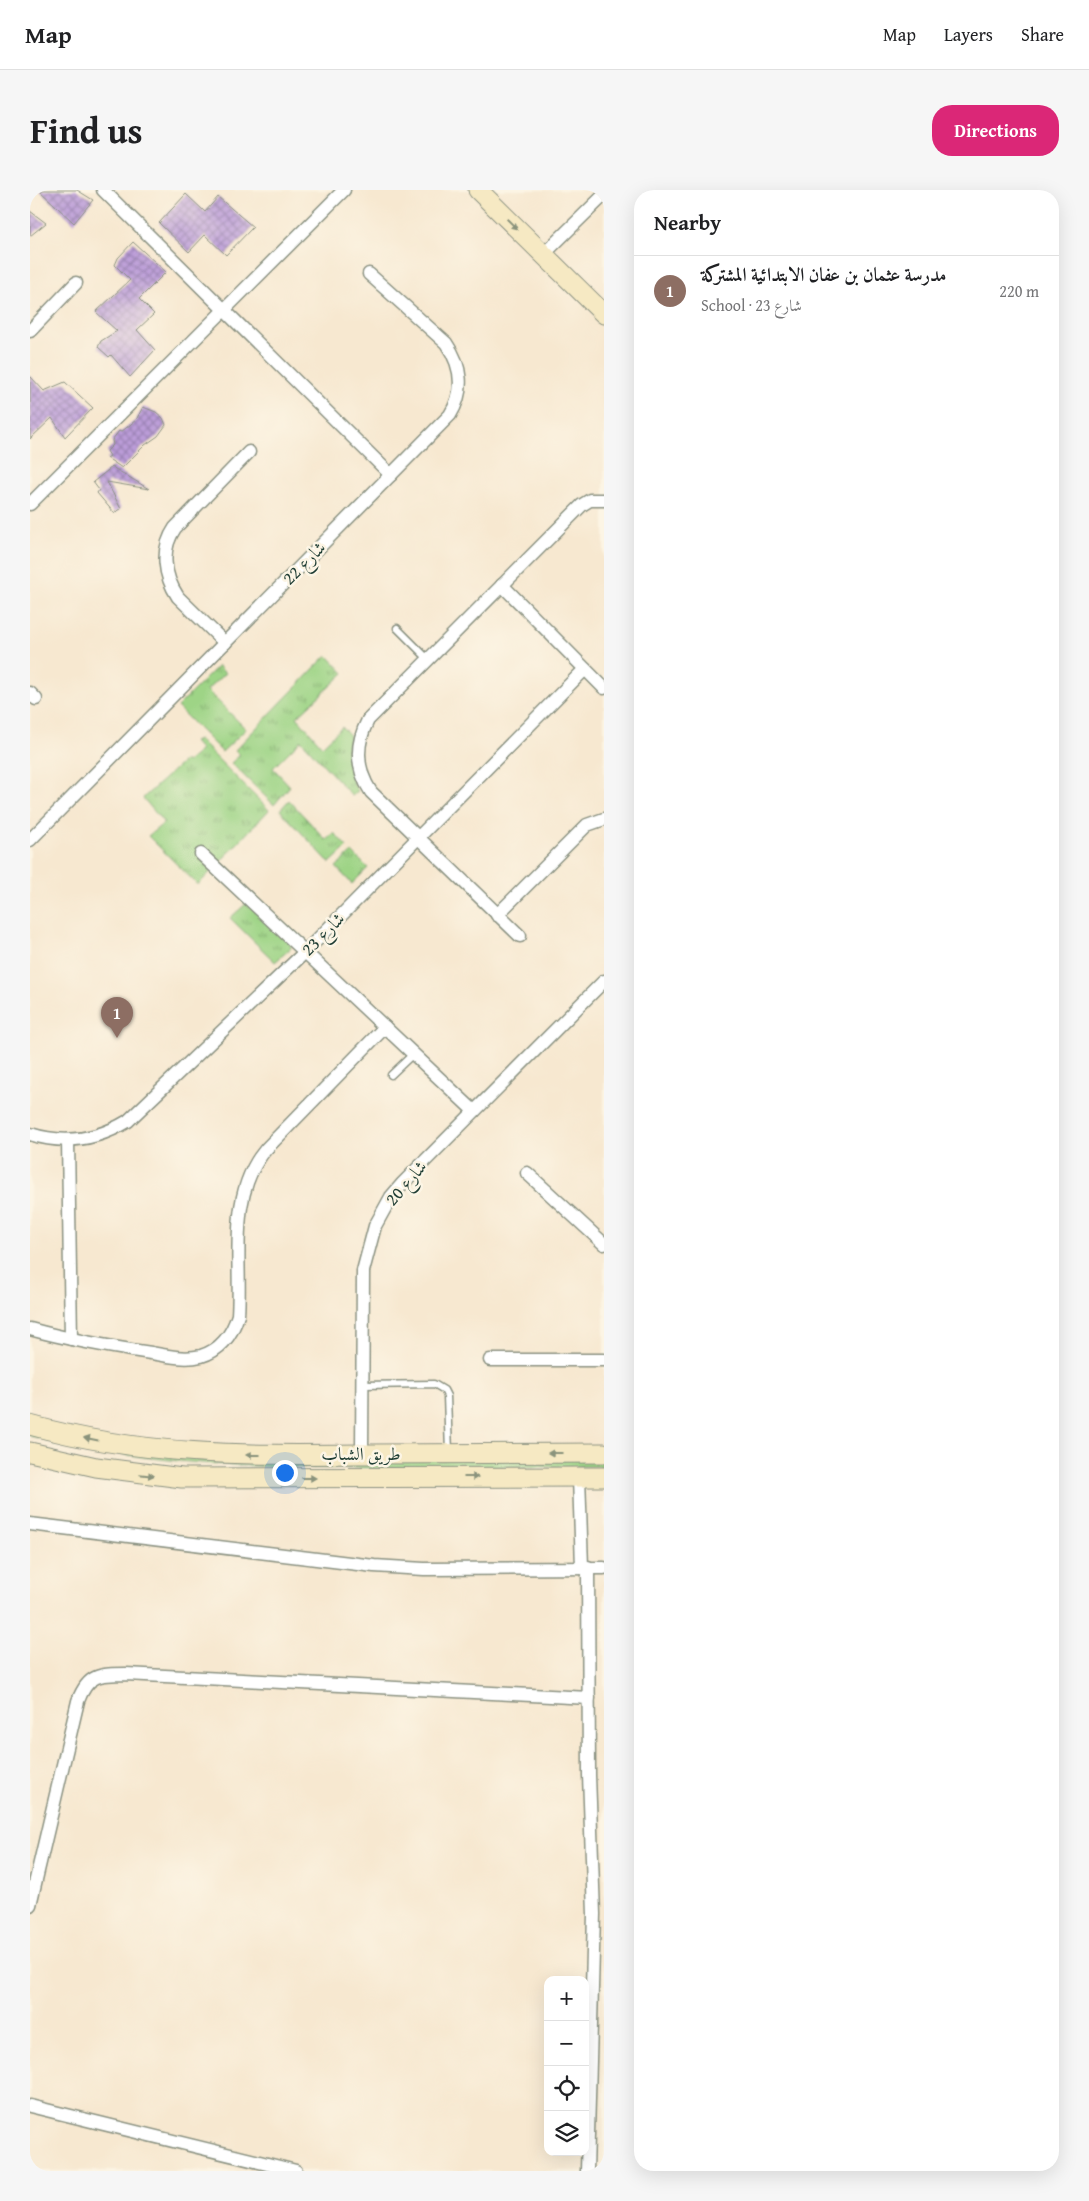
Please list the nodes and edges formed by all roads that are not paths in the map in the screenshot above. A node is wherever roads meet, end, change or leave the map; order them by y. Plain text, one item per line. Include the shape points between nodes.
1 (102, 190) edge
2 (344, 190) edge
3 (478, 190) edge
4 (604, 195) edge
5 (543, 255) junction
6 (369, 274) dead end
7 (76, 283) dead end
8 (224, 310) junction
9 (604, 314) edge
10 (30, 331) edge
11 (249, 452) dead end
12 (391, 475) junction
13 (604, 500) edge
14 (30, 504) edge
15 (502, 585) junction
16 (397, 628) dead end
17 (225, 643) junction
18 (428, 659) junction
19 (585, 669) junction
20 (604, 688) edge
21 (604, 819) edge
22 (418, 838) junction
23 (30, 840) edge
24 (201, 854) dead end
25 (498, 915) junction
26 (520, 936) dead end
27 (305, 952) junction
28 (604, 981) edge
29 (385, 1027) junction
30 (413, 1054) junction
31 (391, 1075) dead end
32 (474, 1111) junction
33 (30, 1134) edge
34 (68, 1140) junction
35 (527, 1172) dead end
36 (604, 1244) edge
37 (30, 1329) edge
38 (71, 1339) junction
39 (490, 1360) dead end
40 (604, 1360) edge
41 (362, 1385) junction
42 (30, 1425) edge
43 (30, 1452) edge
44 (604, 1453) edge
45 (362, 1454) junction
46 (449, 1454) junction
47 (580, 1477) junction
48 (604, 1477) edge
49 (30, 1524) edge
50 (585, 1567) junction
51 (604, 1568) edge
52 (589, 1698) junction
53 (30, 1906) edge
54 (599, 1914) edge
55 (30, 2106) edge
56 (296, 2171) edge
57 (587, 2171) edge

1 - 8 street
2 - 8 street
3 -> 5 main road
4 - 5 street
5 - 9 main road
6 - 12 street, شارع 22 via 446,343 459,371 460,390 450,415
7 - 10 street
8 - 12 street
8 - 14 street
11 - 17 street via 174,528 165,549 166,570 178,597
12 - 17 street, شارع 22
13 - 15 street via 586,502
15 - 18 street
15 - 19 street
16 - 18 lane
17 - 23 street, شارع 22
18 - 22 street via 368,720 358,750 361,772 371,792
19 - 20 street
19 - 22 street, شارع 23
21 - 25 street via 587,824
22 - 25 street
22 - 27 street, شارع 23
24 - 27 street
25 - 26 street
27 - 29 street
27 - 34 street, شارع 23 via 128,1121 102,1134
28 - 32 street, شارع 20
29 - 30 street
29 - 38 street via 266,1149 253,1167 241,1201 238,1315 231,1333 219,1347 203,1356 184,1358
30 - 31 lane
30 - 32 street
32 - 41 street, شارع 20 via 403,1183 375,1226 363,1271
33 - 34 street, شارع 23
34 - 38 street
35 - 36 street
37 - 38 street
39 - 40 street
41 - 45 street, شارع 20
41 - 46 lane via 440,1386 447,1396
45 -> 42 main road, طريق الشباب via 228,1455 184,1452 97,1441
43 -> 47 main road, طريق الشباب via 96,1467 182,1478
44 -> 46 main road, طريق الشباب
45 - 46 main road, طريق الشباب
47 - 48 main road, طريق الشباب
47 - 50 street
49 - 50 street via 374,1566 424,1569
50 - 51 street
50 - 52 street
52 - 53 street via 126,1674 96,1676 83,1686 78,1701
52 - 54 street via 589,1775
54 - 57 street
55 - 56 street

